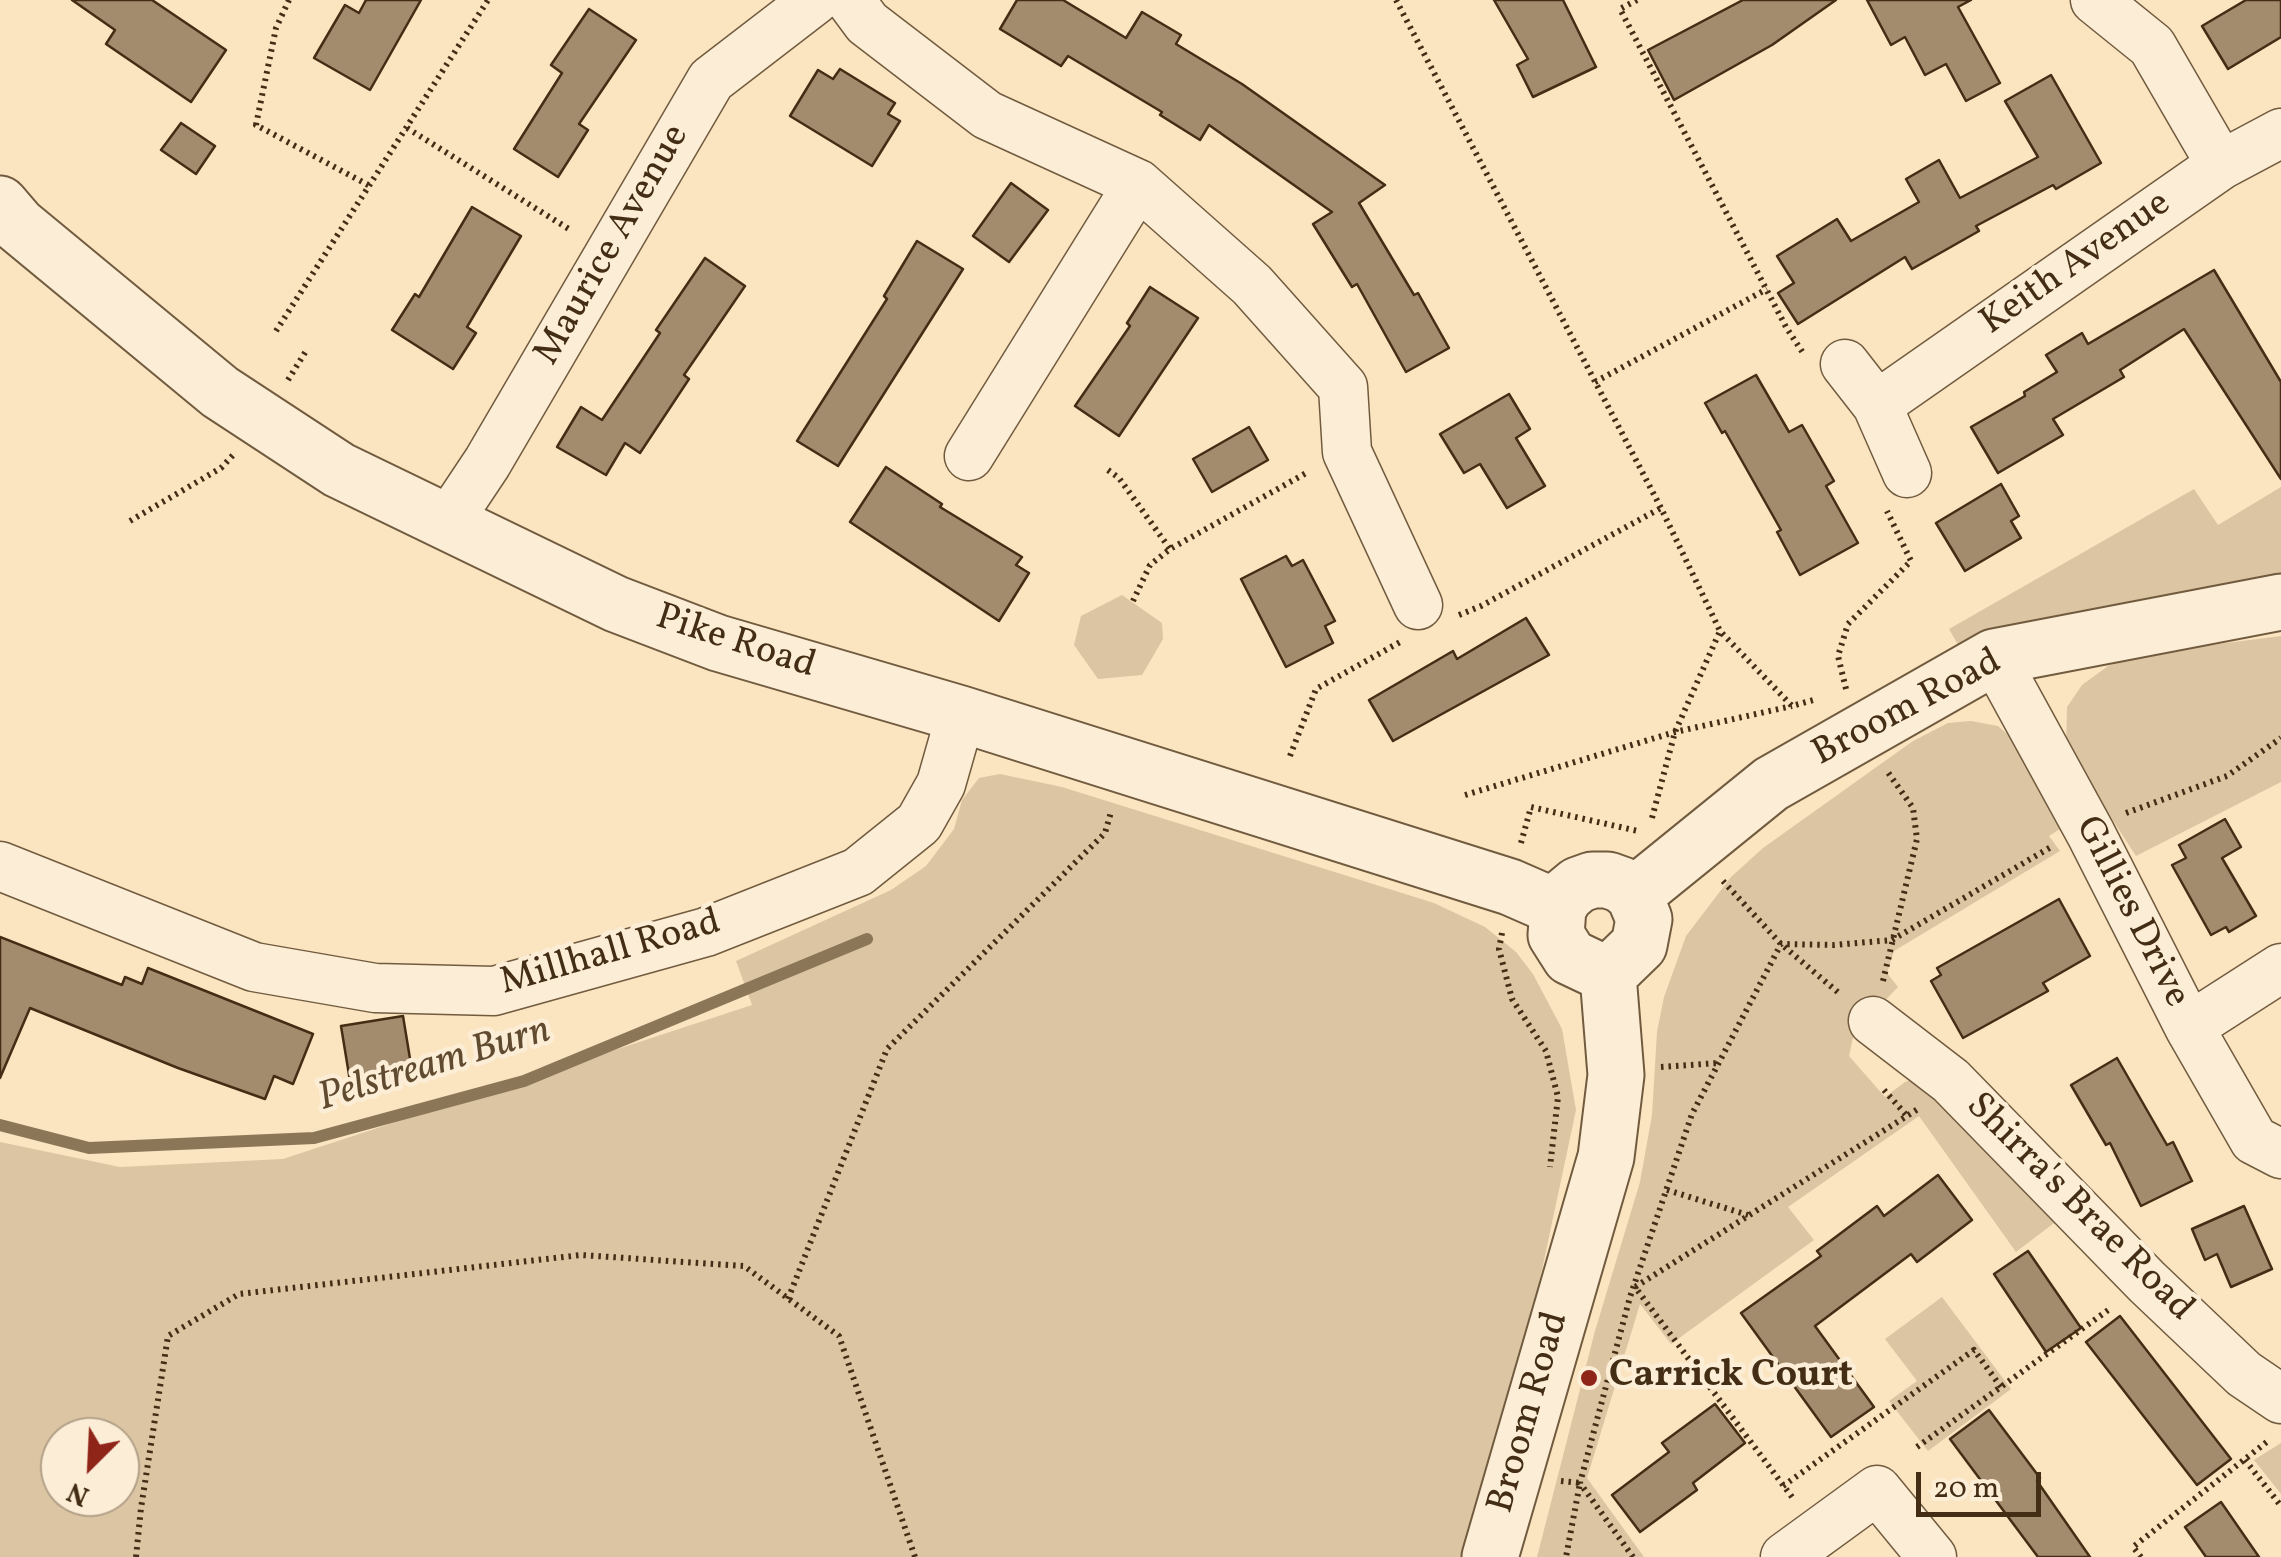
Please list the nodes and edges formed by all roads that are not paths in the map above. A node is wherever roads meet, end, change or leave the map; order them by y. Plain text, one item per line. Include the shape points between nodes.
1 (814, 0) edge
2 (850, 0) edge
3 (2094, 0) edge
4 (2281, 133) edge
5 (2220, 165) junction
6 (1138, 184) junction
7 (0, 204) edge
8 (1845, 364) road end
9 (1877, 405) junction
10 (969, 456) dead end
11 (1907, 473) dead end
12 (447, 523) junction
13 (2281, 602) edge
14 (1422, 616) road end
15 (1994, 657) junction
16 (962, 714) junction
17 (0, 866) edge
18 (1634, 895) junction
19 (1558, 908) junction
20 (2281, 968) edge
21 (1608, 975) junction
22 (1873, 1021) road end
23 (2189, 1026) junction
24 (2281, 1154) edge
25 (2281, 1399) edge
26 (1803, 1545) edge
27 (1490, 1557) edge
28 (1932, 1557) edge

1 - 12 street, Maurice Avenue via 711,80
2 - 6 street via 867,23 987,115
3 - 5 street via 2152,46
4 - 5 street, Keith Avenue
5 - 9 street, Keith Avenue
6 - 10 street
6 - 14 street via 1252,285 1343,388 1346,452
7 - 12 street, Pike Road via 220,392 339,470
8 - 9 street
9 - 11 street
12 - 16 street, Pike Road via 616,604 718,643
13 - 15 street, Broom Road
15 - 18 street, Broom Road via 1771,784
15 - 23 street, Gillies Drive
16 - 17 street, Millhall Road via 941,784 919,823 858,872 706,932 494,991 375,988 254,966
16 - 19 street, Pike Road via 1510,887
18 - 19 street via 1608,880 1592,880 1578,885
18 - 21 street via 1644,933 1631,956
19 - 21 street via 1562,947 1581,965
20 - 23 street
21 - 27 street, Broom Road via 1616,1075 1606,1157
22 - 25 street, Shirra's Brae Road via 1951,1081 2147,1282 2244,1374
23 - 24 street, Gillies Drive via 2254,1140
26 - 28 street via 1878,1490

